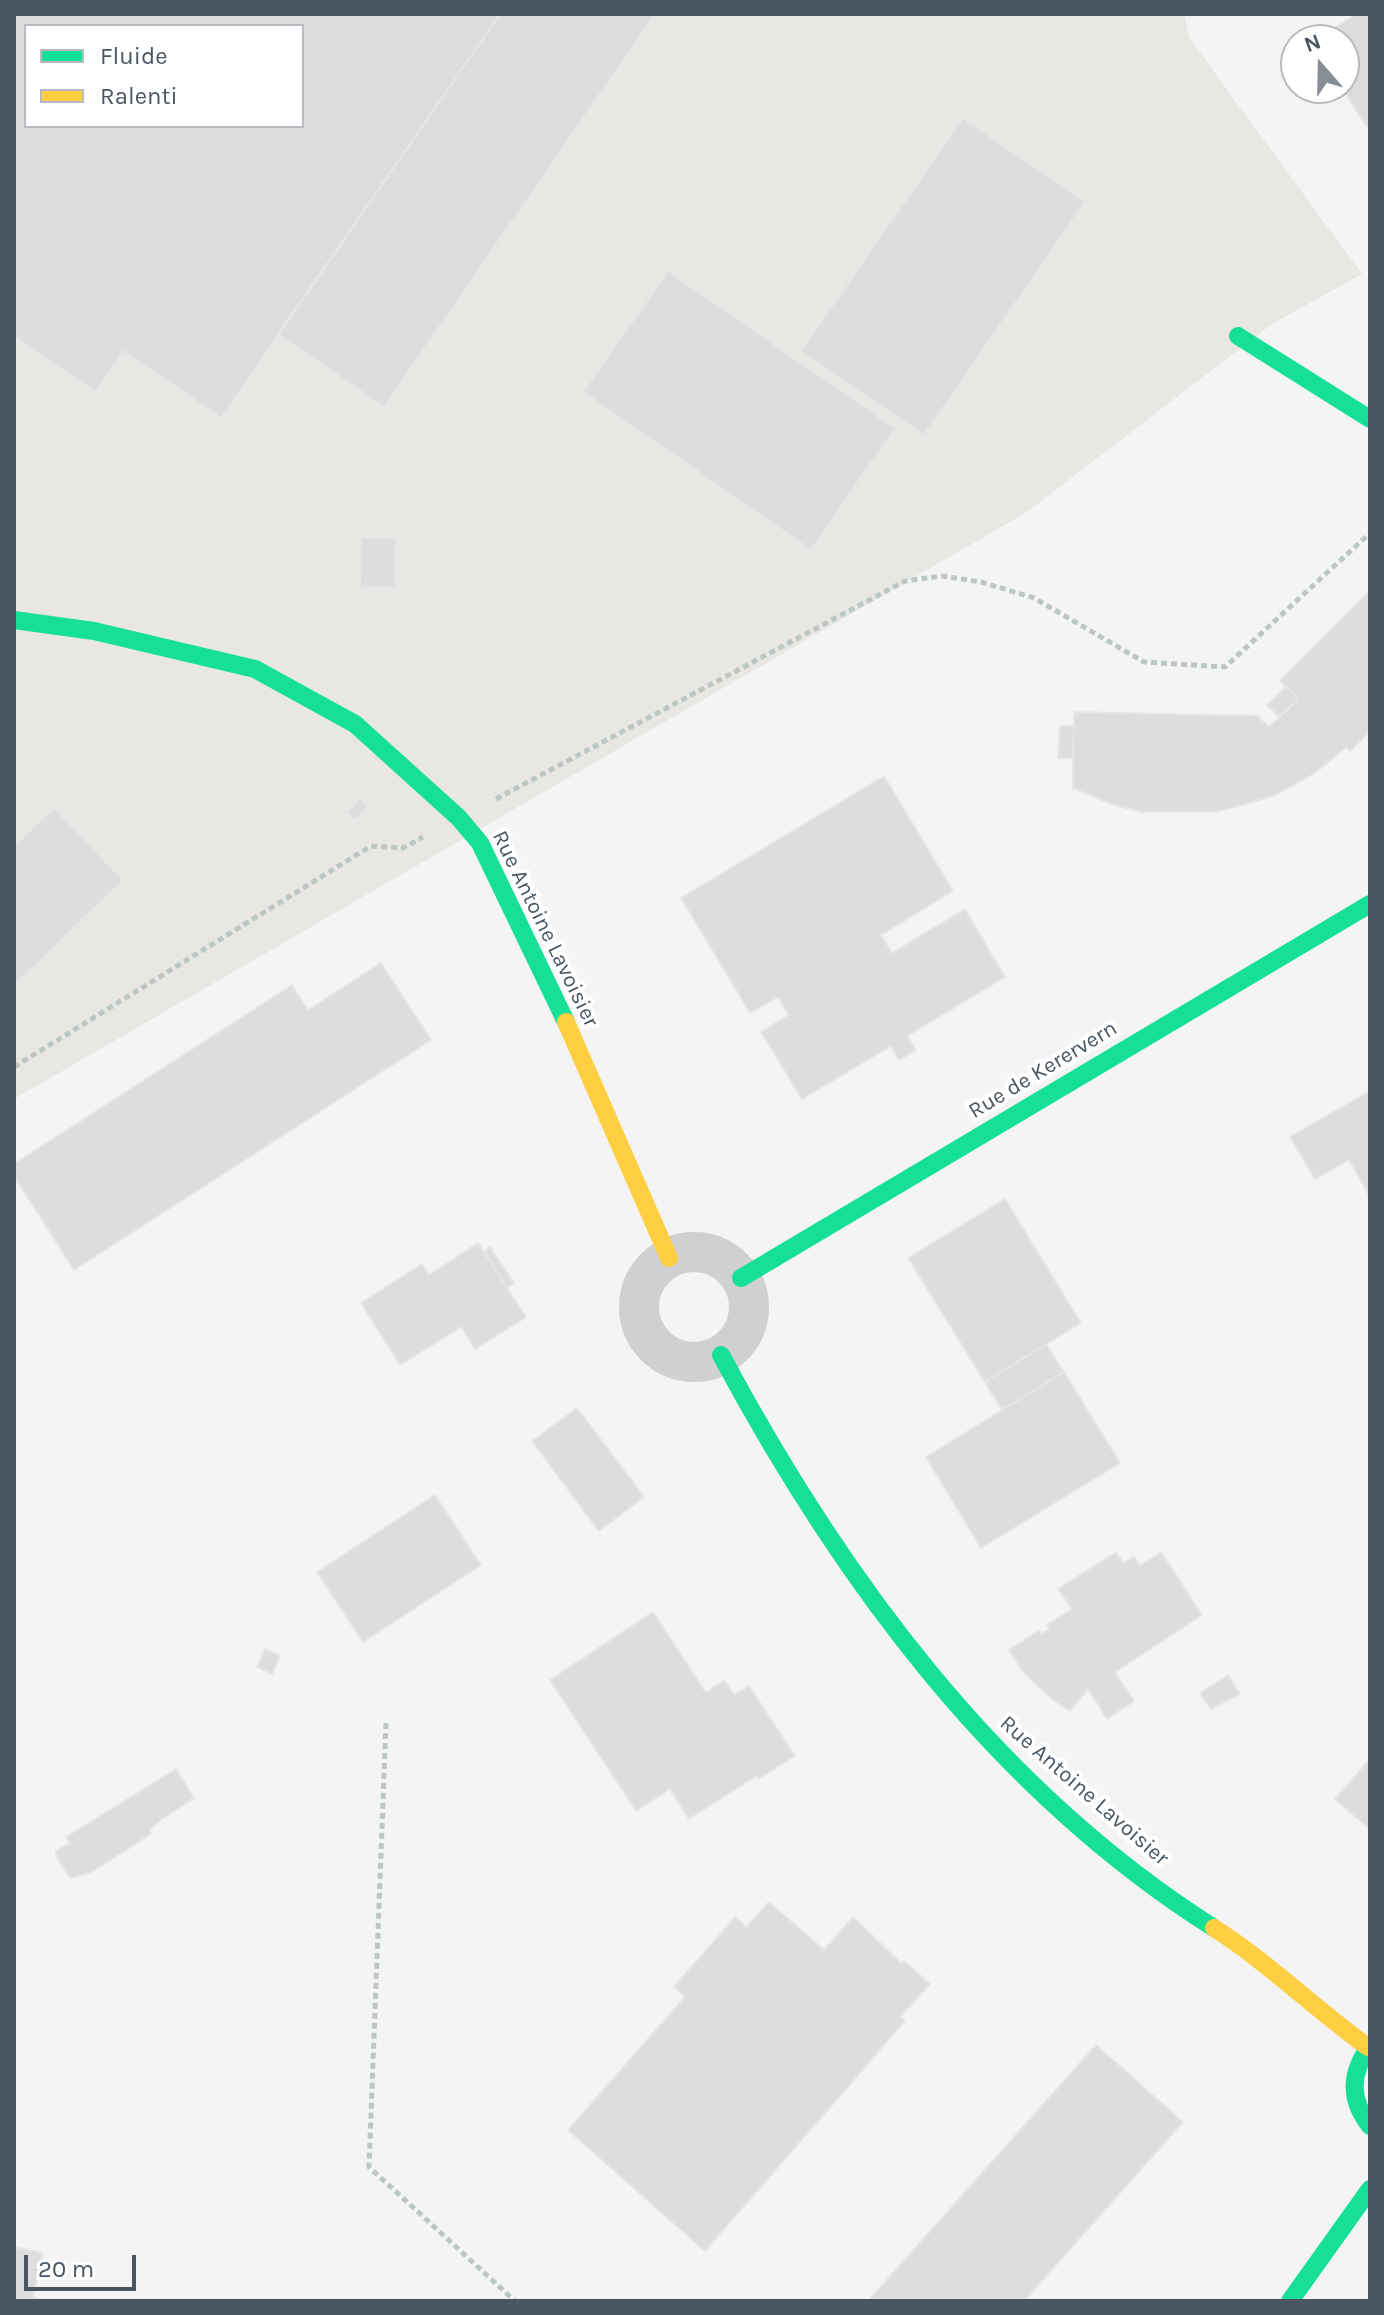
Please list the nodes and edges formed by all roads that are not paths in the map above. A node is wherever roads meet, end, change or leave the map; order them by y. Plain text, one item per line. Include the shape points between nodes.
1 (1238, 336) dead end
2 (1370, 419) edge
3 (14, 620) edge
4 (1370, 904) edge
5 (669, 1258) junction
6 (741, 1278) junction
7 (721, 1355) junction
8 (1369, 2046) edge
9 (1370, 2126) edge
10 (1370, 2189) edge
11 (1290, 2301) edge

1 - 2 street
3 - 5 street, Rue Antoine Lavoisier via 94,631 255,669 355,724 459,818 480,843 579,1050
4 - 6 street, Rue de Kerervern
5 - 6 street via 701,1252 717,1257
5 - 7 street via 655,1268 639,1299 645,1334 670,1358 705,1361
6 - 7 street via 748,1294 745,1329
7 - 8 street, Rue Antoine Lavoisier via 853,1576 1000,1755 1185,1910 1245,1948
8 - 9 street via 1357,2063 1352,2094
10 - 11 street

